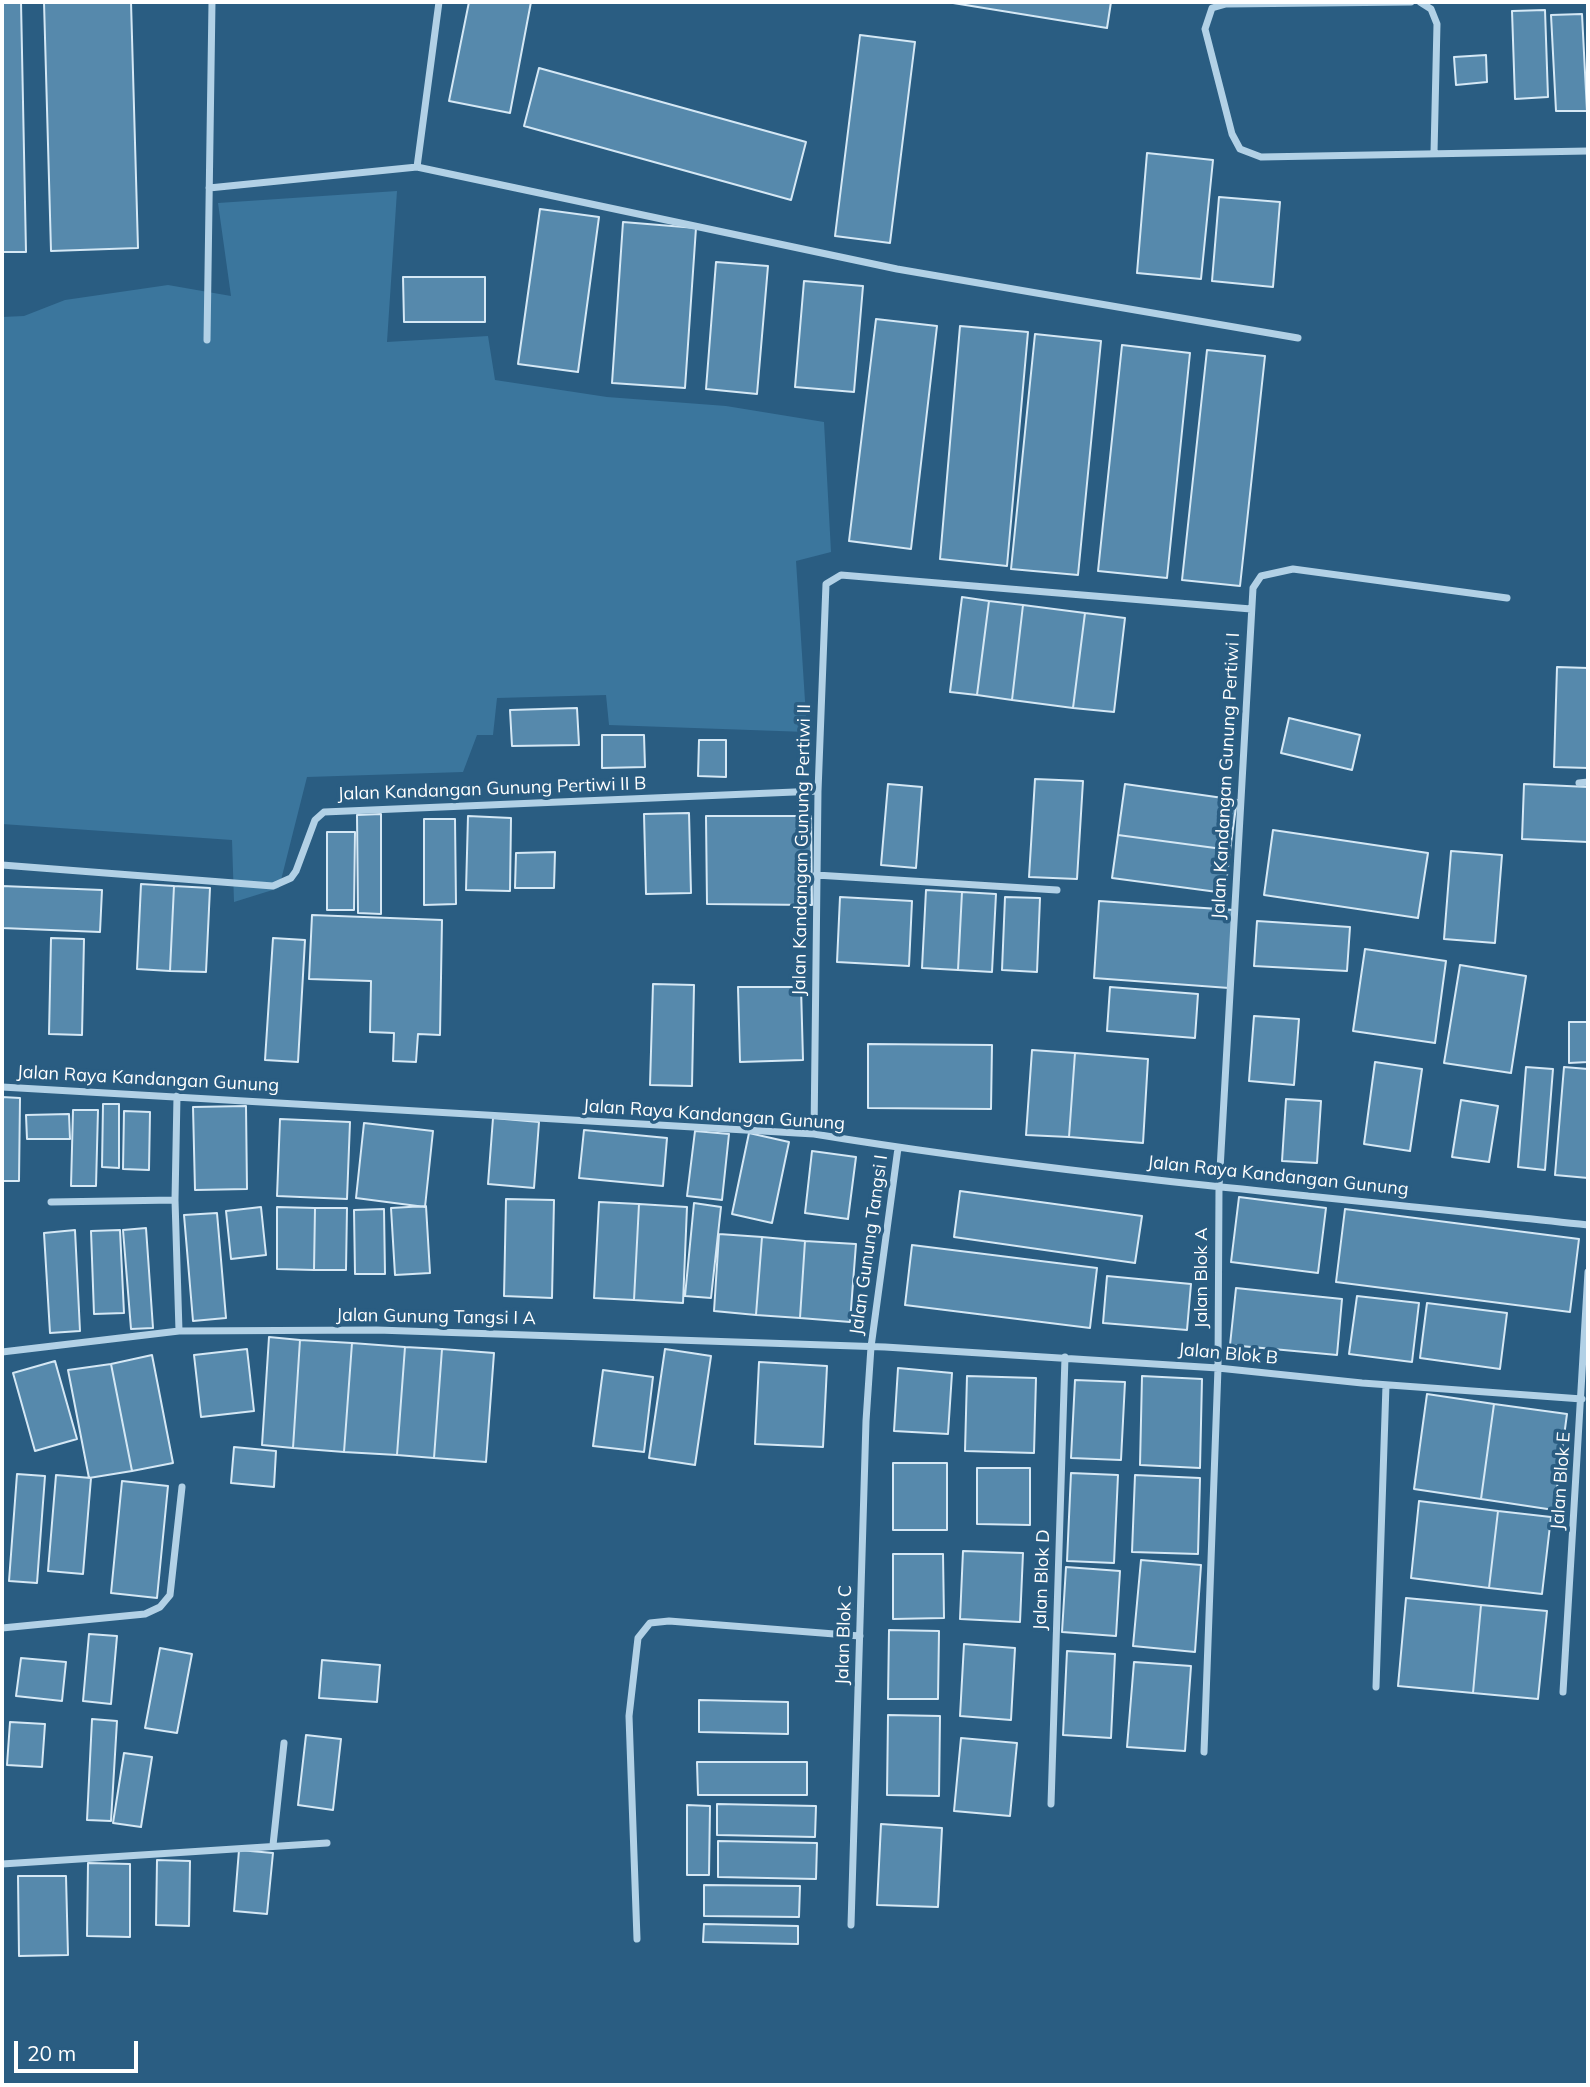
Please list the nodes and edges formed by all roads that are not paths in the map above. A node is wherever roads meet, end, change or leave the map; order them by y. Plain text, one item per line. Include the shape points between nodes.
1 (212, 2) edge
2 (439, 2) edge
3 (1412, 2) edge
4 (1420, 2) edge
5 (1588, 151) edge
6 (1434, 153) junction
7 (417, 167) junction
8 (209, 188) junction
9 (1298, 338) dead end
10 (207, 340) dead end
11 (841, 575) joint
12 (1507, 598) dead end
13 (1251, 609) junction
14 (1588, 782) edge
15 (1579, 783) dead end
16 (818, 791) junction
17 (2, 866) edge
18 (816, 875) junction
19 (1057, 890) dead end
20 (2, 1087) edge
21 (177, 1096) junction
22 (814, 1134) junction
23 (898, 1148) junction
24 (1219, 1187) junction
25 (175, 1200) junction
26 (51, 1202) dead end
27 (1588, 1225) edge
28 (1588, 1272) edge
29 (179, 1331) junction
30 (871, 1347) junction
31 (2, 1352) edge
32 (1065, 1357) junction
33 (1218, 1368) junction
34 (1386, 1385) junction
35 (1582, 1399) junction
36 (182, 1487) dead end
37 (2, 1628) edge
38 (860, 1636) junction
39 (1376, 1687) dead end
40 (1563, 1692) dead end
41 (284, 1743) dead end
42 (1203, 1752) dead end
43 (1051, 1804) dead end
44 (327, 1843) dead end
45 (273, 1845) junction
46 (2, 1864) edge
47 (851, 1925) dead end
48 (637, 1939) dead end

1 - 8 street
2 - 7 street
3 - 6 street via 1226,4 1212,8 1205,29 1232,134 1246,154
4 - 6 street via 1430,9 1437,24
5 - 6 street
7 - 8 street
7 - 9 street via 897,269
8 - 10 street
11 - 13 street, Jalan Kandangan Gunung Pertiwi I
11 - 16 street, Jalan Kandangan Gunung Pertiwi II via 826,584
12 - 13 street via 1293,569 1261,576 1253,588
13 - 24 street, Jalan Kandangan Gunung Pertiwi I
14 - 15 street
16 - 17 street, Jalan Kandangan Gunung Pertiwi II B via 324,812 315,820 296,871 273,886
16 - 18 street, Jalan Kandangan Gunung Pertiwi II
18 - 19 street
18 - 22 street, Jalan Kandangan Gunung Pertiwi II
20 - 21 street, Jalan Raya Kandangan Gunung
21 - 22 street, Jalan Raya Kandangan Gunung
21 - 25 street
22 - 23 street, Jalan Raya Kandangan Gunung
23 - 24 street, Jalan Raya Kandangan Gunung
23 - 30 street, Jalan Gunung Tangsi I
24 - 27 street, Jalan Raya Kandangan Gunung
24 - 33 street, Jalan Blok A
25 - 26 street
25 - 29 street
28 - 35 street, Jalan Blok E
29 - 30 street, Jalan Gunung Tangsi I A via 377,1330
29 - 31 street, Jalan Gunung Tangsi I A
30 - 32 street, Jalan Blok B
30 - 38 street, Jalan Blok C
32 - 33 street, Jalan Blok B
32 - 43 street, Jalan Blok D
33 - 34 street, Jalan Blok B
33 - 42 street
34 - 35 street, Jalan Blok B
34 - 39 street
35 - 40 street, Jalan Blok E
36 - 37 street via 170,1595 160,1607 145,1614
38 - 47 street, Jalan Blok C
38 - 48 street via 669,1621 650,1623 638,1638 628,1716
41 - 45 street
44 - 45 street
45 - 46 street

